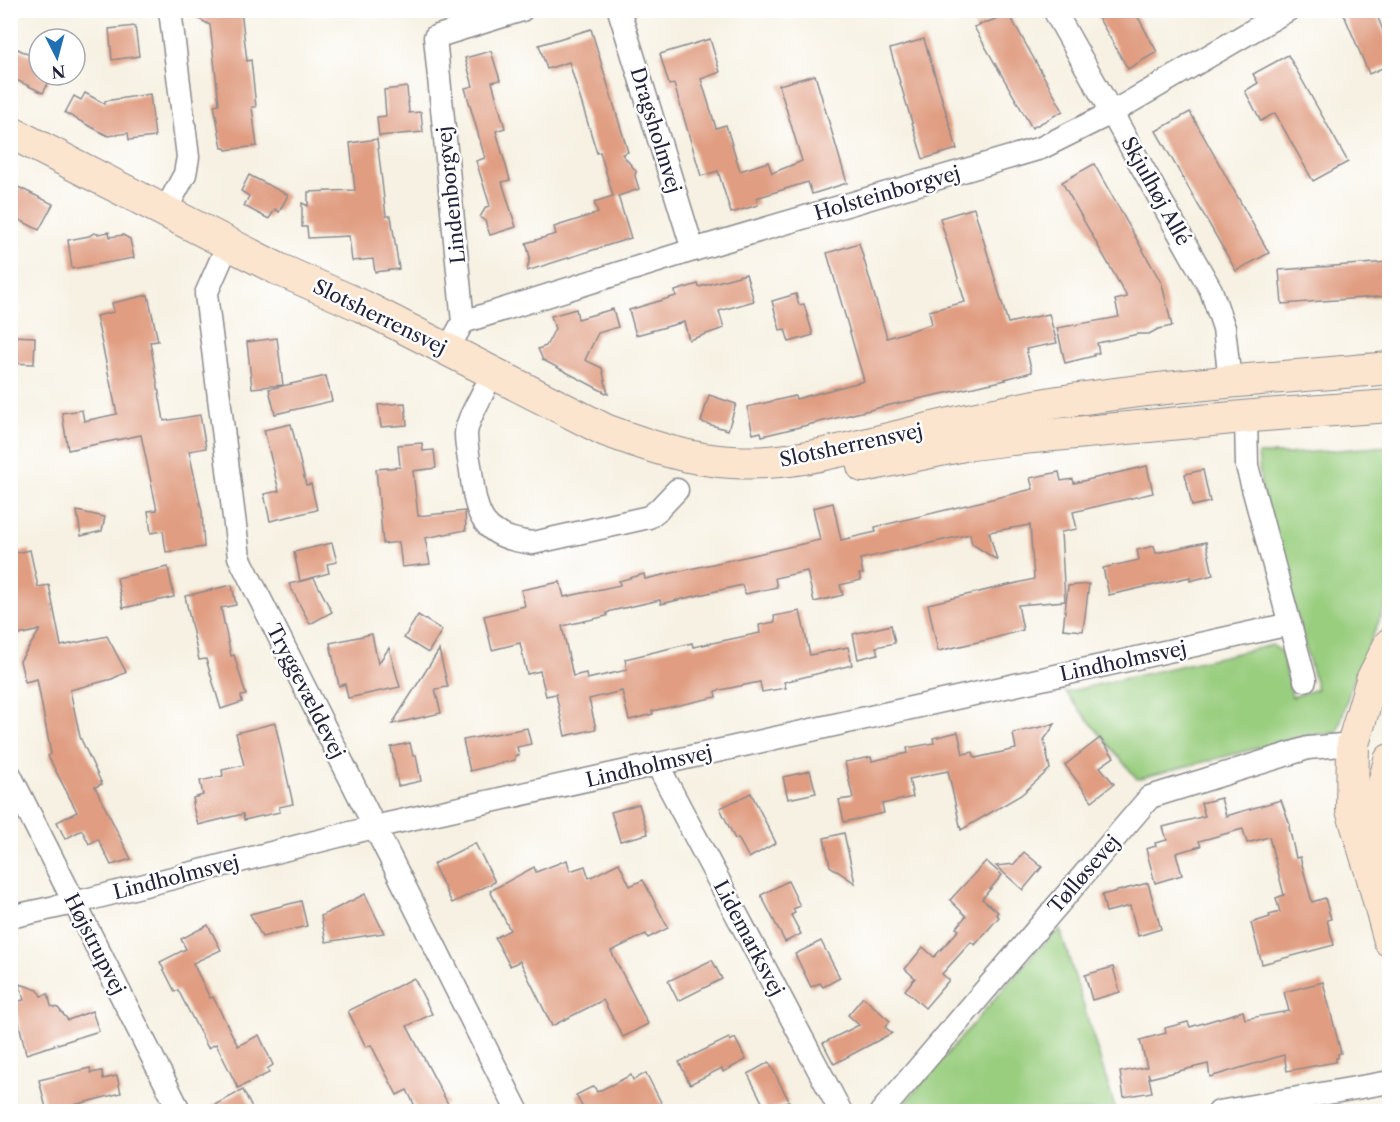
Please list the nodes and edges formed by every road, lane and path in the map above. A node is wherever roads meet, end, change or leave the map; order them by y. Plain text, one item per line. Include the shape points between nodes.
1 (170, 10) edge
2 (522, 10) edge
3 (619, 10) edge
4 (1054, 10) edge
5 (1288, 10) edge
6 (1111, 113) junction
7 (10, 132) edge
8 (165, 211) junction
9 (228, 244) junction
10 (693, 250) junction
11 (278, 269) junction
12 (463, 321) junction
13 (448, 350) junction
14 (1389, 368) edge
15 (1230, 382) junction
16 (484, 390) junction
17 (1389, 406) edge
18 (1246, 418) junction
19 (677, 490) dead end
20 (1290, 624) junction
21 (1389, 644) edge
22 (1305, 680) dead end
23 (1353, 744) junction
24 (1389, 760) edge
25 (657, 764) junction
26 (10, 775) edge
27 (374, 827) junction
28 (1372, 874) junction
29 (74, 903) junction
30 (10, 917) edge
31 (1389, 941) edge
32 (1389, 1082) edge
33 (180, 1112) edge
34 (518, 1112) edge
35 (841, 1112) edge
36 (880, 1112) edge
37 (1219, 1112) edge

1 - 8 street via 188,157 185,174
2 - 12 street, Lindenborgvej via 435,37
3 - 10 street, Dragsholmvej
4 - 6 street, Skjulhøj Allé
5 - 6 street, Holsteinborgvej
6 - 10 street, Holsteinborgvej via 1041,148
6 - 15 street, Skjulhøj Allé via 1211,290 1224,328
7 - 8 street, Slotsherrensvej
8 - 9 street, Slotsherrensvej
9 - 11 street, Slotsherrensvej
9 - 27 street, Tryggevældevej via 206,294 239,557
10 - 12 street, Holsteinborgvej
11 - 13 street, Slotsherrensvej
11 - 16 street, Slotsherrensvej via 354,322
12 - 13 street
13 - 15 street, Slotsherrensvej via 605,430 685,456 732,462 782,461 827,454 979,416 1054,403
14 - 15 street, Slotsherrensvej
16 - 18 street, Slotsherrensvej via 603,450 676,472 743,481 814,476 964,445
16 - 19 street via 466,433 479,515 500,535 533,543 649,517
17 - 18 street, Slotsherrensvej
18 - 20 street via 1247,466
20 - 22 street
20 - 25 street, Lindholmsvej
21 - 23 street via 1372,680
23 - 28 street via 1352,810
23 - 36 street, Tølløsevej via 1308,748 1150,797
24 - 28 street
25 - 27 street, Lindholmsvej
25 - 35 street, Lidemarksvej
26 - 29 street, Højstrupvej
27 - 29 street, Lindholmsvej
27 - 34 street, Tryggevældevej
28 - 31 street
29 - 30 street, Lindholmsvej
29 - 33 street, Højstrupvej
32 - 37 street

